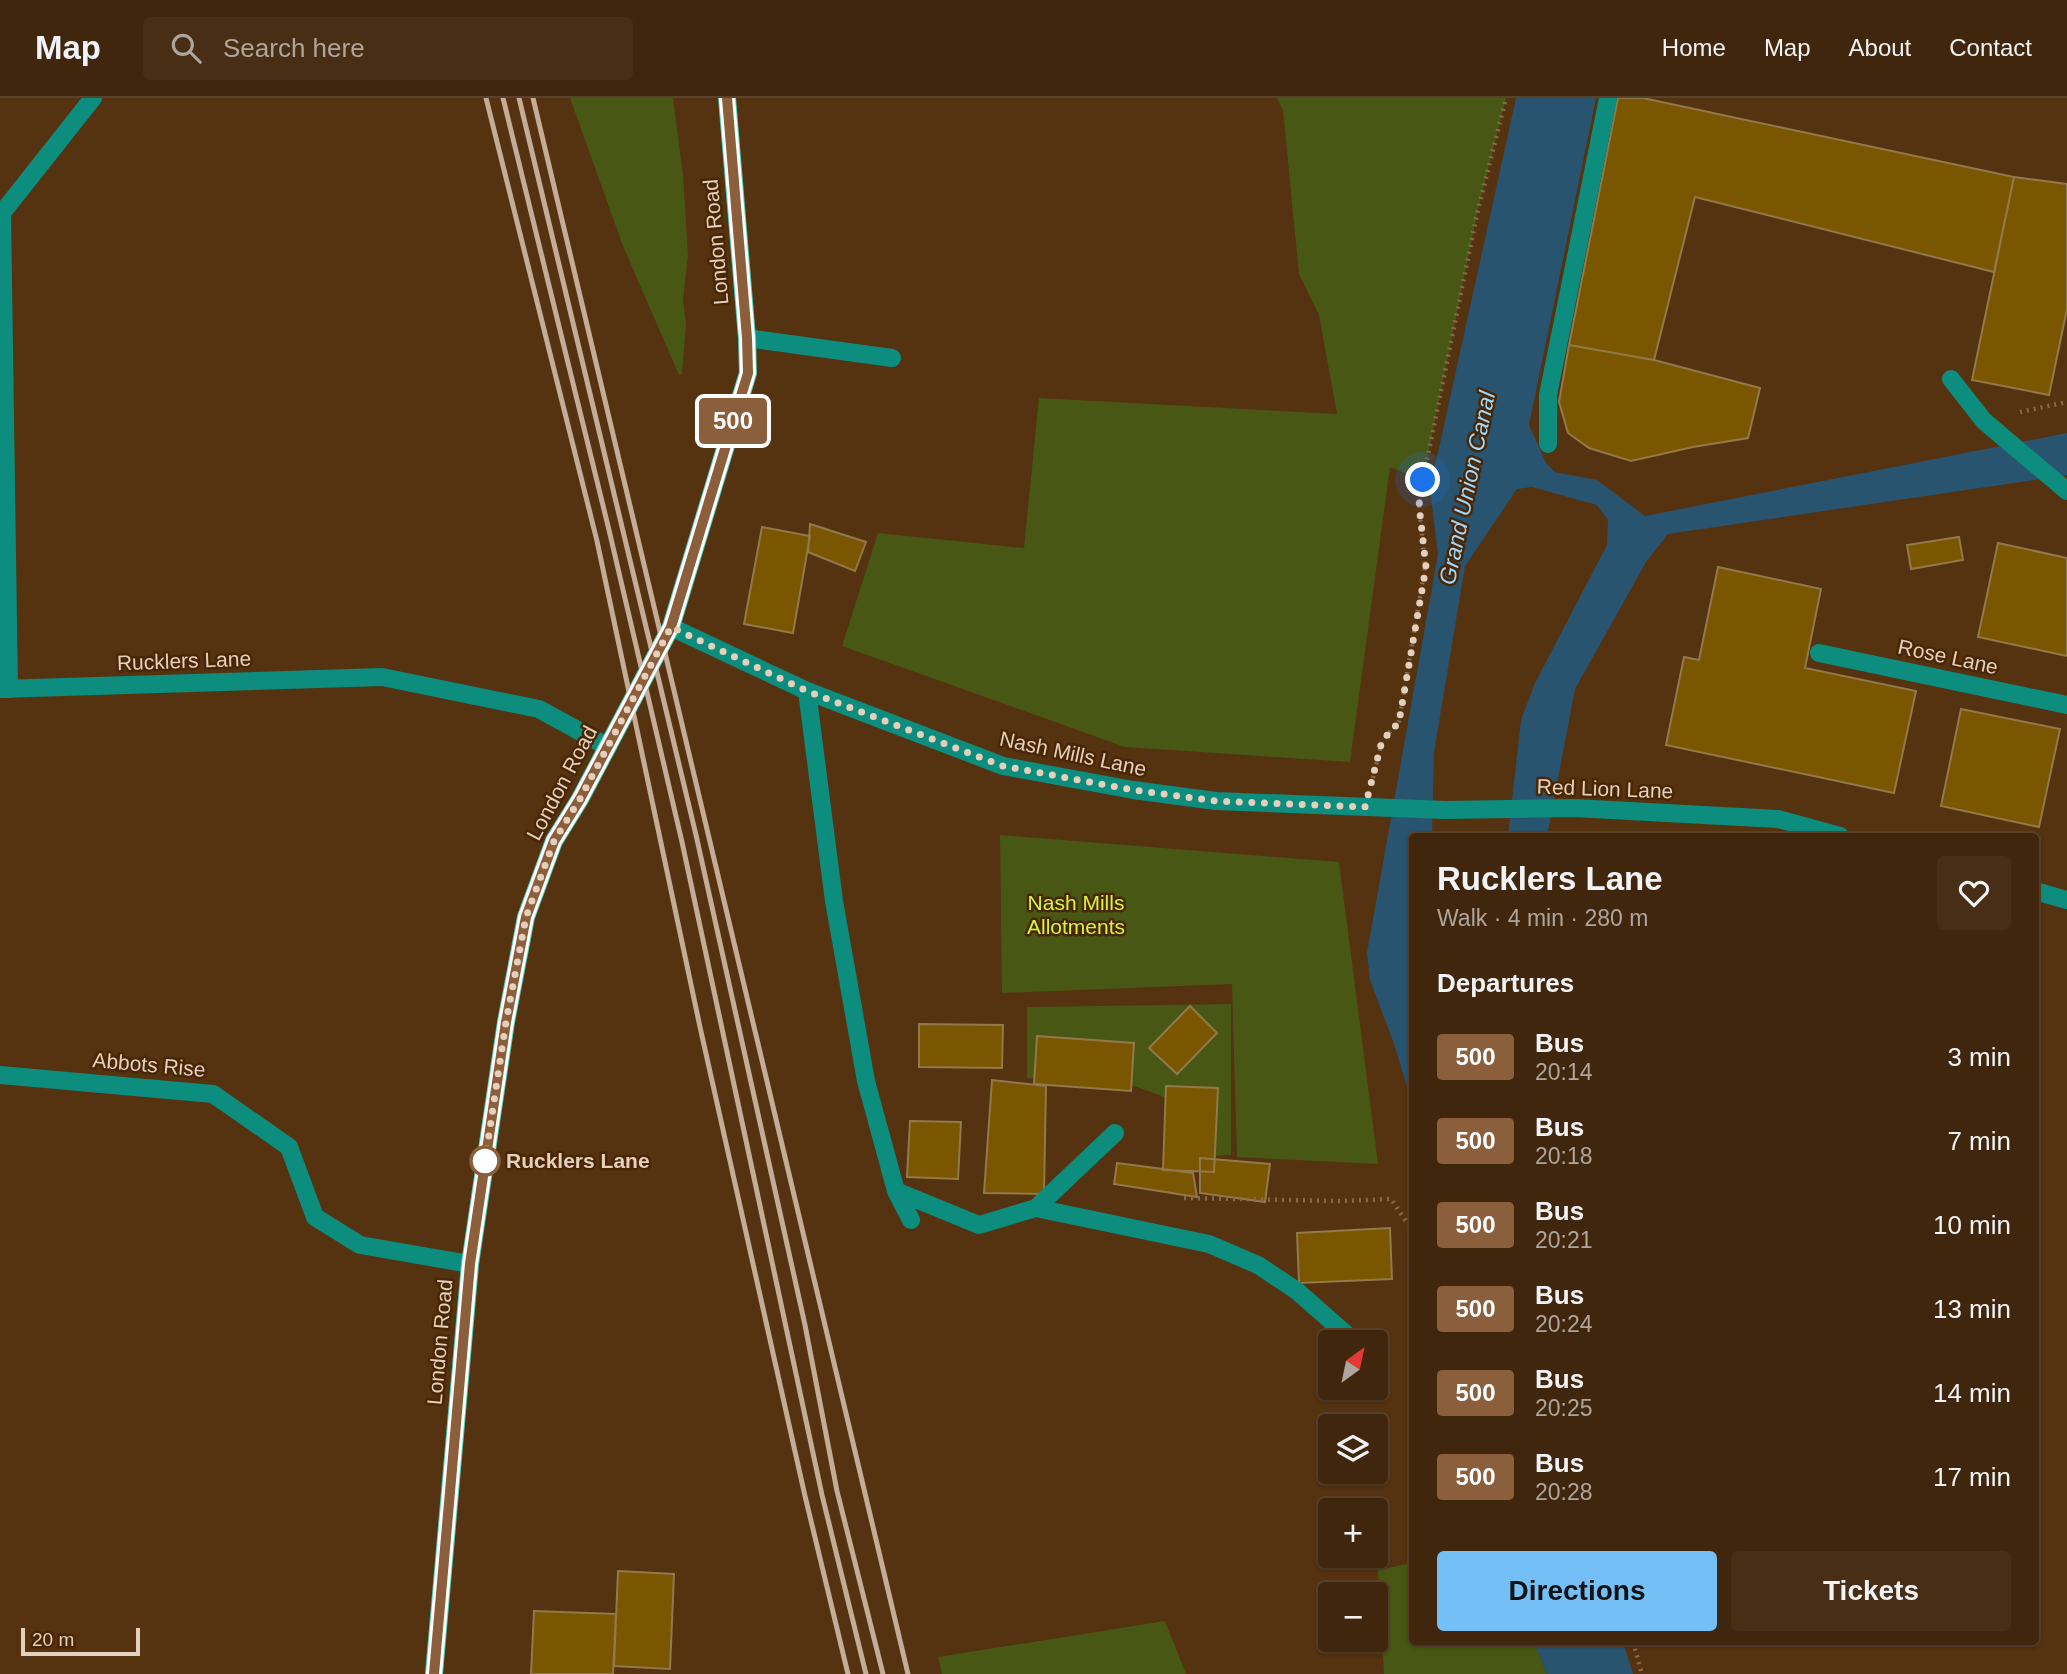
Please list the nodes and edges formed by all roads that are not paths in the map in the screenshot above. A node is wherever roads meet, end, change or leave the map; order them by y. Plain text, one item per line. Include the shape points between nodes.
1 (93, 98) edge
2 (727, 98) edge
3 (1608, 98) edge
4 (747, 338) junction
5 (892, 358) dead end
6 (1951, 379) dead end
7 (1548, 444) dead end
8 (2065, 490) edge
9 (671, 627) junction
10 (1819, 653) dead end
11 (4, 689) edge
12 (807, 691) junction
13 (2067, 705) edge
14 (608, 747) junction
15 (1365, 807) joint
16 (1829, 833) edge
17 (2039, 892) edge
18 (2067, 900) edge
19 (0, 1074) edge
20 (1115, 1133) dead end
21 (896, 1191) junction
22 (1036, 1208) junction
23 (911, 1220) dead end
24 (470, 1264) junction
25 (1341, 1330) edge
26 (434, 1674) edge

1 - 11 street via 2,213
2 - 4 main road, London Road
3 - 7 street via 1548,395
4 - 5 street
4 - 9 main road, London Road via 748,373
6 - 8 street via 1984,421
9 - 12 street, Nash Mills Lane
9 - 14 main road, London Road
10 - 13 street, Rose Lane
11 - 14 street, Rucklers Lane via 382,677 539,709
12 - 15 street, Nash Mills Lane via 1003,766 1216,801
12 - 21 street via 834,901 866,1081
14 - 24 main road, London Road via 554,841 526,917
15 - 16 street, Red Lion Lane via 1574,808 1778,819
17 - 18 street
19 - 24 street, Abbots Rise via 213,1094 289,1147 315,1217 360,1245
20 - 22 street
21 - 22 street via 979,1225
21 - 23 street
22 - 25 street via 1209,1244 1258,1265 1297,1291
24 - 26 main road, London Road

